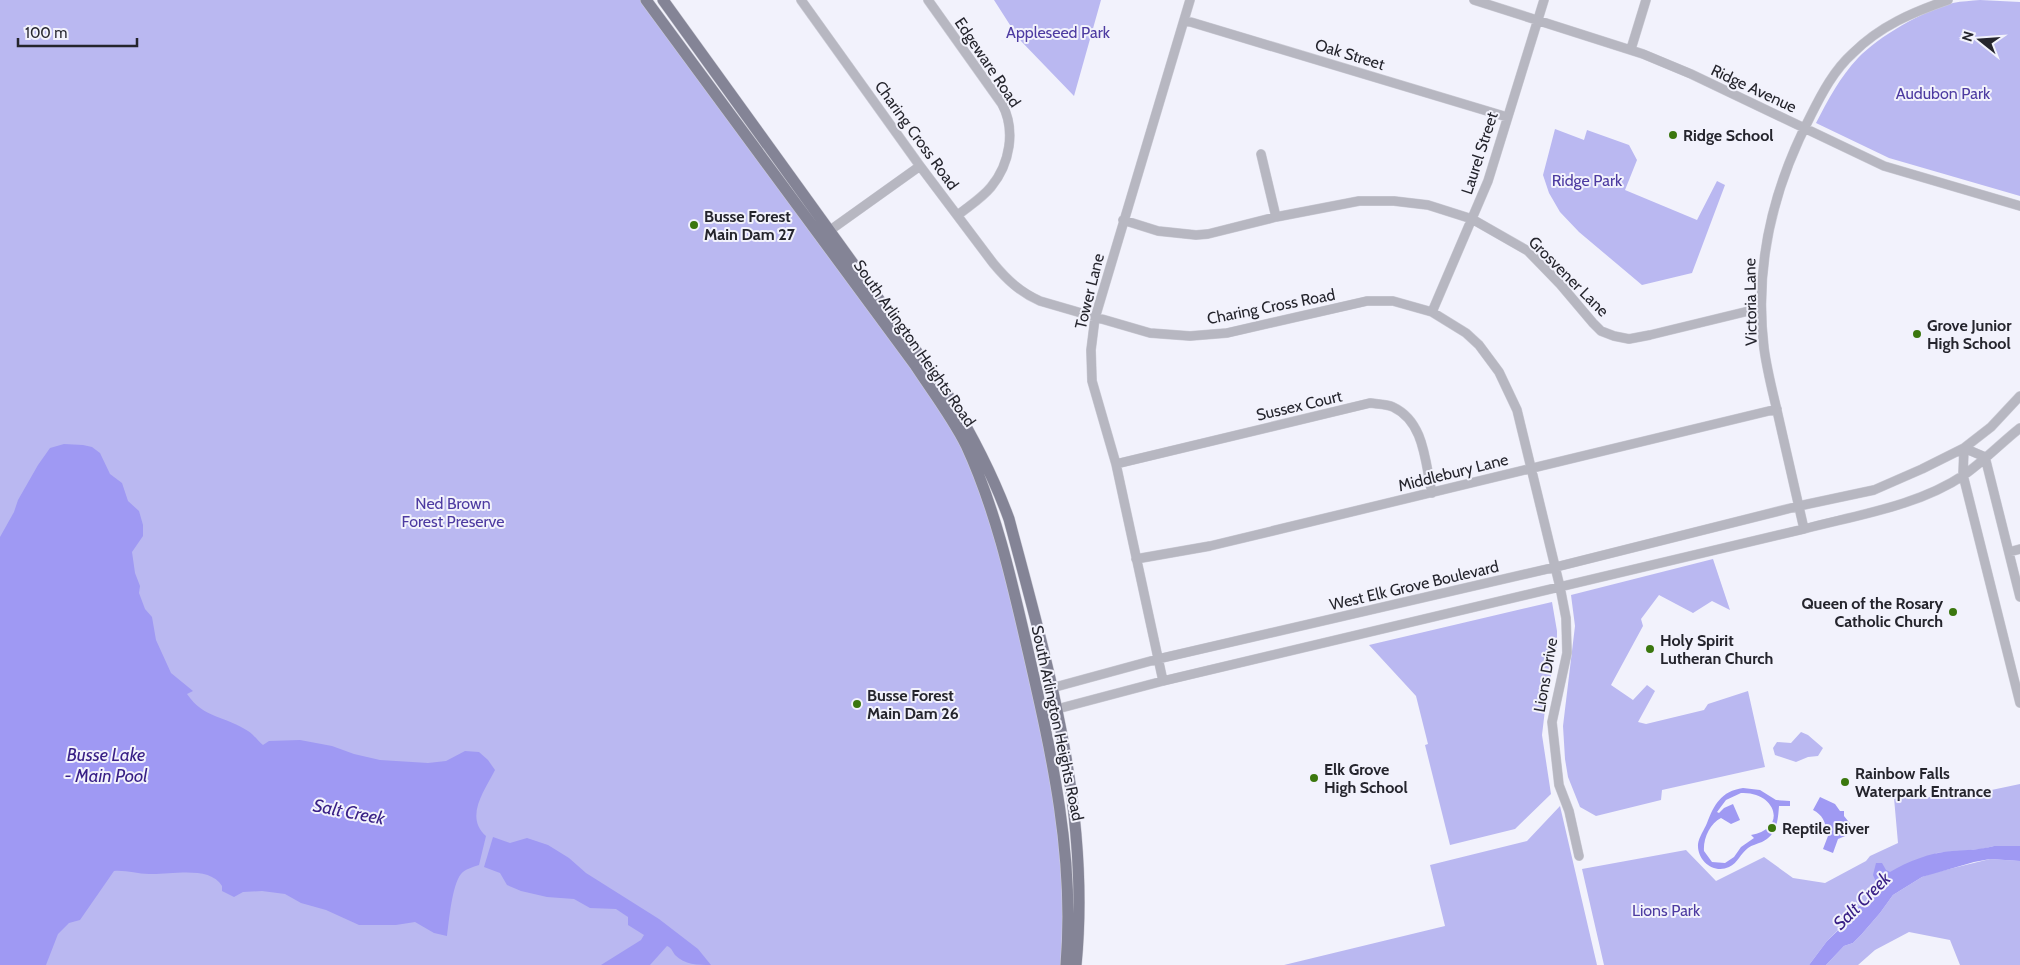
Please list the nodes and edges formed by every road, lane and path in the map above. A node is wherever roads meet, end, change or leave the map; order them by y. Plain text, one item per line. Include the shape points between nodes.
1 (646, 0) edge
2 (663, 0) edge
3 (801, 0) edge
4 (928, 0) edge
5 (1190, 0) edge
6 (1474, 0) edge
7 (1544, 0) edge
8 (1646, 0) edge
9 (1948, 0) edge
10 (1184, 20) junction
11 (1538, 20) junction
12 (1631, 49) junction
13 (1508, 117) junction
14 (1804, 128) junction
15 (1261, 154) dead end
16 (920, 166) junction
17 (2020, 206) edge
18 (958, 214) junction
19 (1276, 217) junction
20 (1124, 220) junction
21 (1472, 220) junction
22 (829, 231) junction
23 (1762, 308) junction
24 (1432, 312) junction
25 (1095, 318) junction
26 (2020, 396) edge
27 (1777, 408) junction
28 (2020, 428) edge
29 (1964, 448) junction
30 (1985, 458) junction
31 (1116, 464) junction
32 (1532, 467) junction
33 (1963, 475) junction
34 (1432, 493) junction
35 (1799, 506) junction
36 (1804, 529) junction
37 (2020, 549) edge
38 (2009, 552) junction
39 (1136, 559) junction
40 (1556, 567) junction
41 (1560, 587) junction
42 (2020, 597) edge
43 (1158, 659) junction
44 (1163, 681) junction
45 (1052, 688) junction
46 (1037, 692) junction
47 (2020, 703) edge
48 (1057, 709) junction
49 (1042, 713) junction
50 (1579, 856) dead end
51 (1066, 965) edge
52 (1076, 965) edge

1 - 46 main road, South Arlington Heights Road via 953,422 968,451 996,526
2 - 22 main road, South Arlington Heights Road
3 - 16 street, Charing Cross Road
4 - 18 street, Edgeware Road via 1002,104 1010,123 1009,143 997,179 983,196
5 - 10 street, Tower Lane
6 - 11 street, Ridge Avenue
7 - 11 street, Laurel Street
8 - 12 street
9 - 14 street, Victoria Lane via 1887,26 1852,53 1826,85
10 - 13 street, Oak Street
10 - 20 street, Tower Lane
11 - 12 street, Ridge Avenue
11 - 13 street, Laurel Street
12 - 14 street, Ridge Avenue
13 - 21 street, Laurel Street
14 - 17 street, Ridge Avenue via 1884,166
14 - 23 street, Victoria Lane via 1774,204 1764,251
15 - 19 street
16 - 18 street, Charing Cross Road
16 - 22 street
18 - 25 street, Charing Cross Road via 993,263 1019,290 1040,301
19 - 20 street, Grosvener Lane via 1208,234 1158,230
19 - 21 street, Grosvener Lane via 1359,201 1394,201 1428,205
20 - 25 street, Tower Lane
21 - 23 street, Grosvener Lane via 1528,251 1593,323 1614,336 1629,339
21 - 24 street, Laurel Street
22 - 45 main road, South Arlington Heights Road via 948,395 989,469 1008,519
23 - 27 street, Victoria Lane via 1764,347
24 - 25 street, Charing Cross Road via 1393,301 1367,301 1227,332 1190,336 1150,333
24 - 32 street, Charing Cross Road via 1466,333 1494,364 1517,410
25 - 31 street, Tower Lane via 1092,381
26 - 29 street, West Elk Grove Boulevard via 1991,427
27 - 32 street, Middlebury Lane
27 - 35 street, Victoria Lane
28 - 30 street
29 - 30 street
29 - 33 street
29 - 35 street, West Elk Grove Boulevard via 1874,490
30 - 33 street
30 - 38 street
31 - 34 street, Sussex Court via 1370,403 1392,406 1408,416 1419,432
31 - 39 street, Tower Lane
32 - 34 street, Middlebury Lane
32 - 40 street, Charing Cross Road
33 - 36 street via 1906,502
33 - 47 street
34 - 39 street, Middlebury Lane via 1210,546
35 - 36 street, Victoria Lane
35 - 40 street, West Elk Grove Boulevard
36 - 41 street
37 - 38 street
38 - 42 street
39 - 43 street, Tower Lane
40 - 41 street, Charing Cross Road
40 - 43 street, West Elk Grove Boulevard
41 - 44 street
41 - 50 street, Lions Drive via 1568,653 1552,722 1559,784
43 - 44 street, Tower Lane
43 - 45 street, West Elk Grove Boulevard
44 - 48 street
45 - 46 street, West Elk Grove Boulevard
45 - 48 main road, South Arlington Heights Road
46 - 49 main road, South Arlington Heights Road
48 - 49 street
48 - 52 main road, South Arlington Heights Road via 1074,802 1078,845
49 - 51 main road, South Arlington Heights Road via 1068,864

